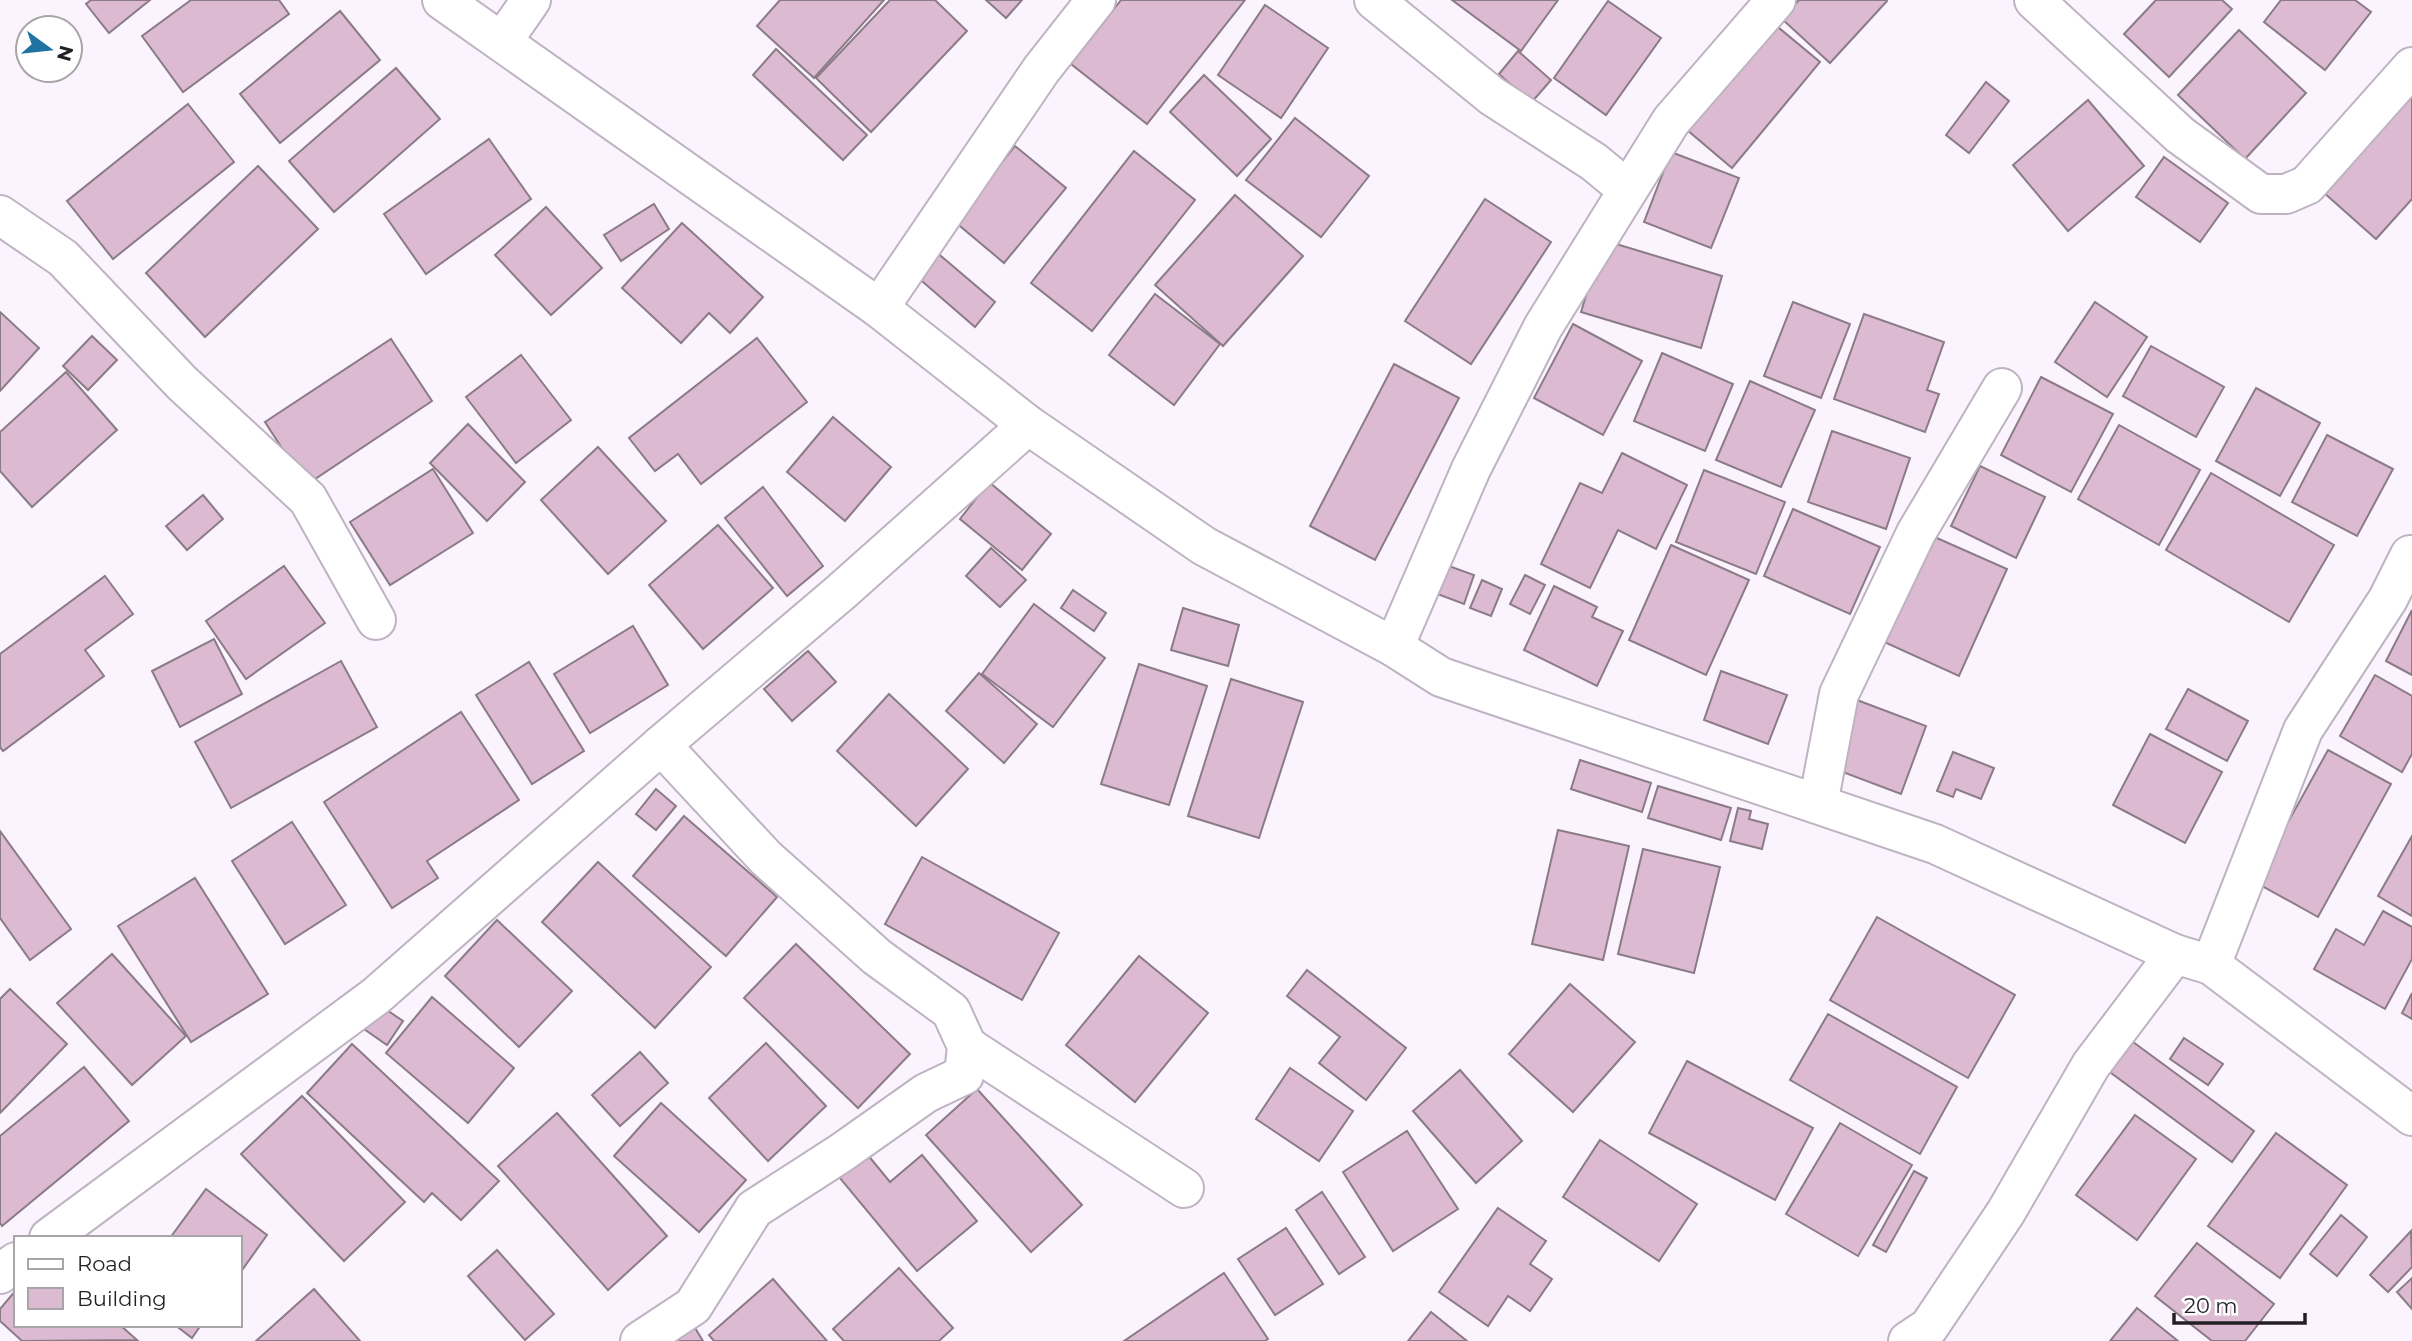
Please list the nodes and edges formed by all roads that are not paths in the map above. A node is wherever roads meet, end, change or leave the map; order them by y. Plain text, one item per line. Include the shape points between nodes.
1 (442, 0) edge
2 (531, 0) edge
3 (1096, 0) edge
4 (1374, 0) edge
5 (1776, 0) edge
6 (2034, 0) edge
7 (502, 42) junction
8 (2412, 67) edge
9 (1628, 190) junction
10 (0, 215) edge
11 (879, 307) junction
12 (2002, 388) dead end
13 (1028, 425) junction
14 (2412, 555) edge
15 (376, 620) dead end
16 (1394, 647) junction
17 (661, 745) junction
18 (1818, 804) junction
19 (2175, 954) junction
20 (2211, 965) junction
21 (967, 1046) junction
22 (2412, 1116) edge
23 (1184, 1188) dead end
24 (52, 1236) edge
25 (640, 1341) edge
26 (1908, 1341) edge

1 - 7 street
2 - 7 street
3 - 11 street via 1041,70
4 - 9 street via 1492,96 1594,162
5 - 9 street via 1671,121
6 - 8 street via 2180,135 2261,194 2286,194 2307,185
7 - 11 street
9 - 16 street via 1543,327 1471,469
10 - 15 street via 62,258 182,383 309,499
11 - 13 street
12 - 18 street via 1916,533 1839,694
13 - 16 street via 1204,546
13 - 17 street
14 - 20 street via 2303,730
16 - 18 street via 1441,677
17 - 21 street via 766,858 877,957 951,1011
17 - 24 street via 376,996
18 - 19 street via 1935,844
19 - 20 street
19 - 26 street via 2091,1065 2006,1212 1928,1327
20 - 22 street
21 - 23 street
21 - 25 street via 964,1075 926,1093 754,1209 694,1306

